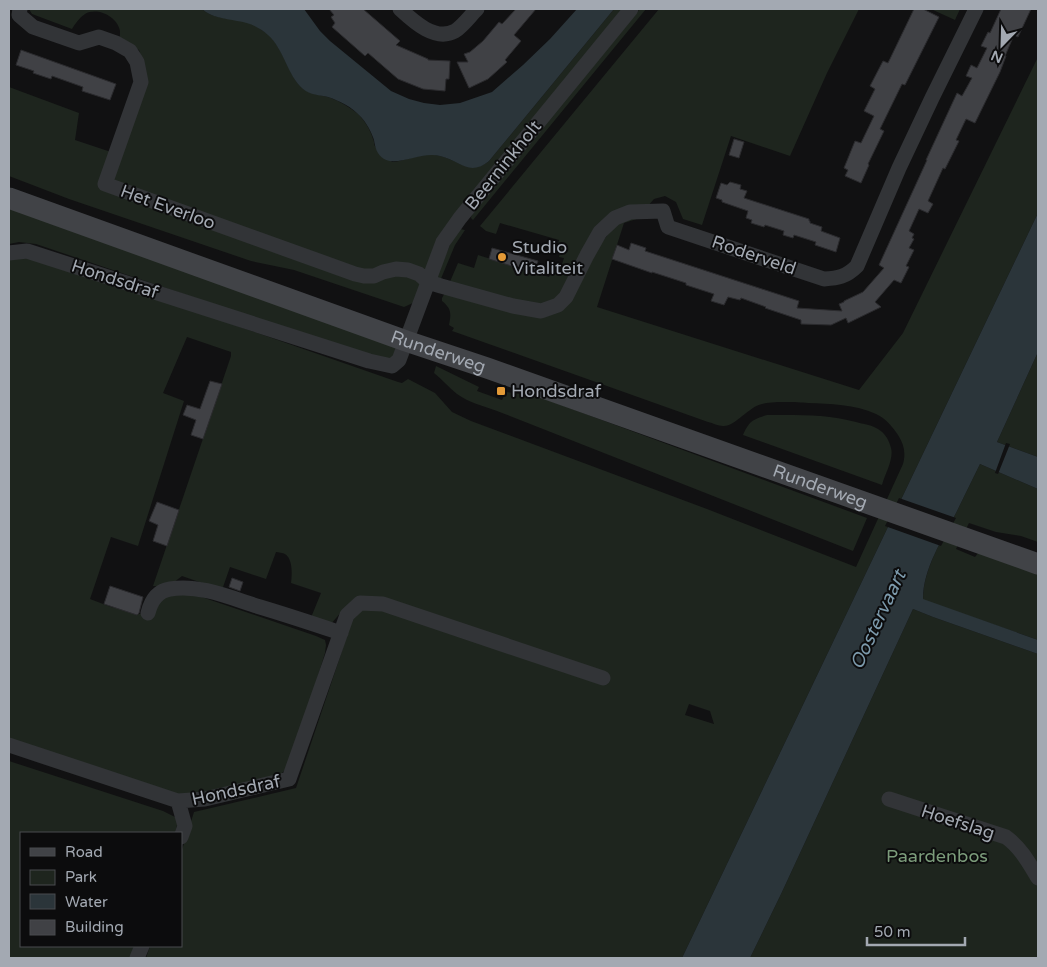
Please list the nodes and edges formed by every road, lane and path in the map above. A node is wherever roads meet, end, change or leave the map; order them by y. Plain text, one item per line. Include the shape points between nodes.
1 (20, 9) edge
2 (400, 9) edge
3 (477, 9) edge
4 (631, 9) edge
5 (976, 9) edge
6 (9, 198) edge
7 (9, 253) edge
8 (428, 282) junction
9 (406, 341) junction
10 (1038, 564) edge
11 (148, 613) dead end
12 (341, 633) junction
13 (602, 678) dead end
14 (9, 745) edge
15 (889, 799) dead end
16 (178, 801) junction
17 (182, 834) edge
18 (1038, 878) edge

1 - 8 street, Het Everloo via 19,15 33,27 79,43 99,37 130,51 137,62 142,82 105,184 355,274 374,276 396,269 408,270
2 - 3 street via 425,29 438,34 455,31
4 - 8 street, Beerninkholt via 460,218 444,242
5 - 8 street, Roderveld via 899,168 857,266 850,273 824,279 668,226 663,211 630,212 615,218 600,232 566,297 558,305 541,311
6 - 9 street, Runderweg
7 - 9 street, Hondsdraf via 27,251 369,361 392,366 399,360
8 - 9 street, Beerninkholt
9 - 10 street, Runderweg
11 - 12 street via 154,597 161,592 188,588 212,591
12 - 13 street, Hondsdraf via 347,615 360,603 383,604
12 - 16 street, Hondsdraf via 289,779 205,799
14 - 16 street, Hondsdraf
15 - 18 street, Hoefslag via 1006,837 1020,850
16 - 17 street, Hondsdraf via 185,826

